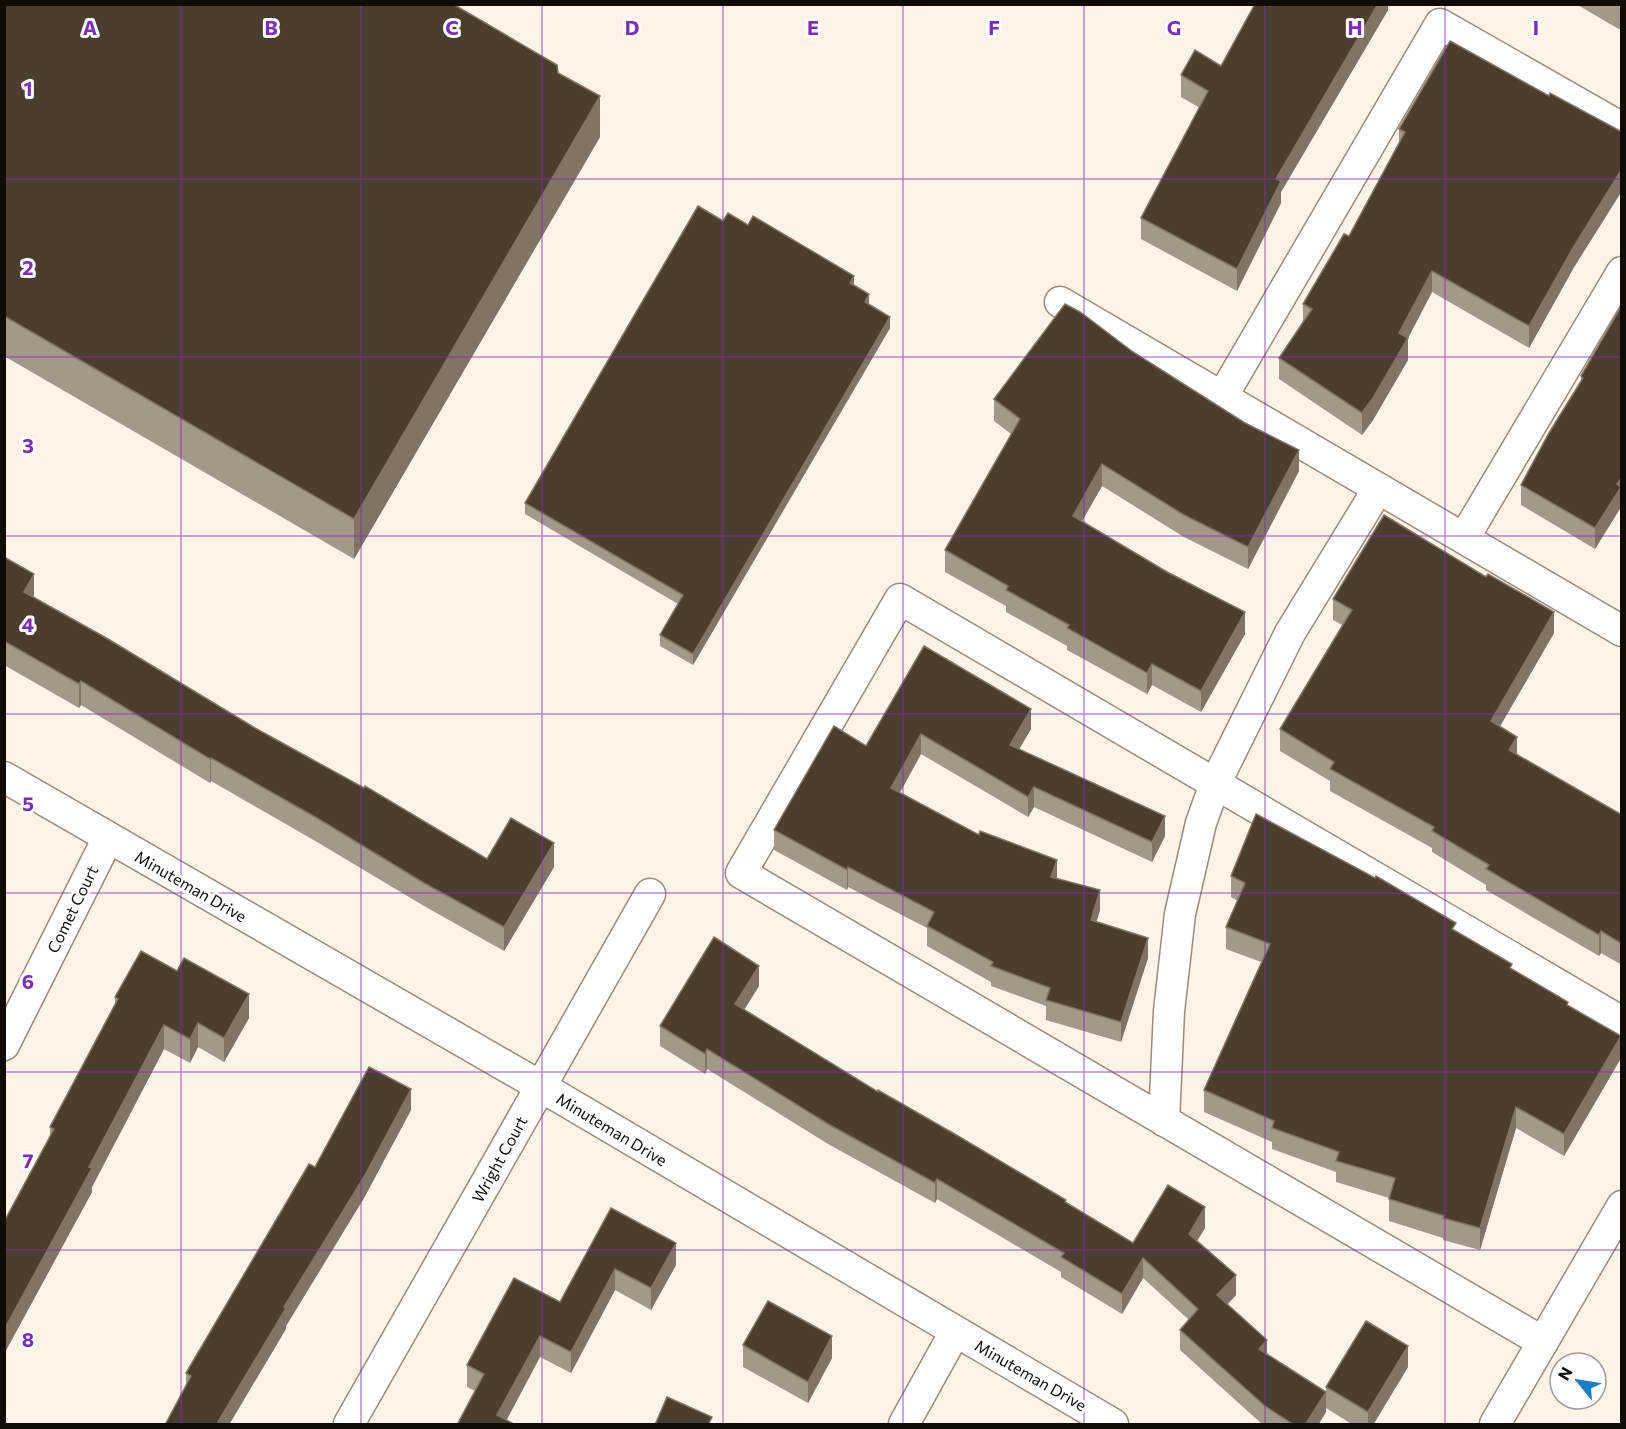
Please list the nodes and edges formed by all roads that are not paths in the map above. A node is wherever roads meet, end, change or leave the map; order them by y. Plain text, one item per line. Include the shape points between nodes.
1 (1622, 128) edge
2 (1622, 272) edge
3 (1060, 302) dead end
4 (1222, 397) junction
5 (1378, 489) junction
6 (1464, 538) junction
7 (1622, 631) edge
8 (4, 777) edge
9 (1215, 784) junction
10 (108, 838) junction
11 (650, 894) dead end
12 (1622, 1022) edge
13 (4, 1045) edge
14 (540, 1086) junction
15 (1164, 1120) junction
16 (1622, 1206) edge
17 (955, 1332) junction
18 (1543, 1342) junction
19 (349, 1425) edge
20 (904, 1425) edge
21 (1113, 1425) edge
22 (1495, 1425) edge

1 - 4 street via 1440,24
2 - 6 street
3 - 4 street
4 - 5 street
5 - 6 street
5 - 9 street via 1290,633
6 - 7 street
8 - 10 street, Minuteman Drive
9 - 12 street
9 - 15 street via 1201,823 1180,914 1169,1011
9 - 15 street via 900,599 741,873
10 - 13 street, Comet Court
10 - 14 street, Minuteman Drive
11 - 14 street, Wright Court
14 - 17 street, Minuteman Drive
14 - 19 street, Wright Court
15 - 18 street
16 - 18 street
17 - 20 street
17 - 21 street, Minuteman Drive
18 - 22 street

